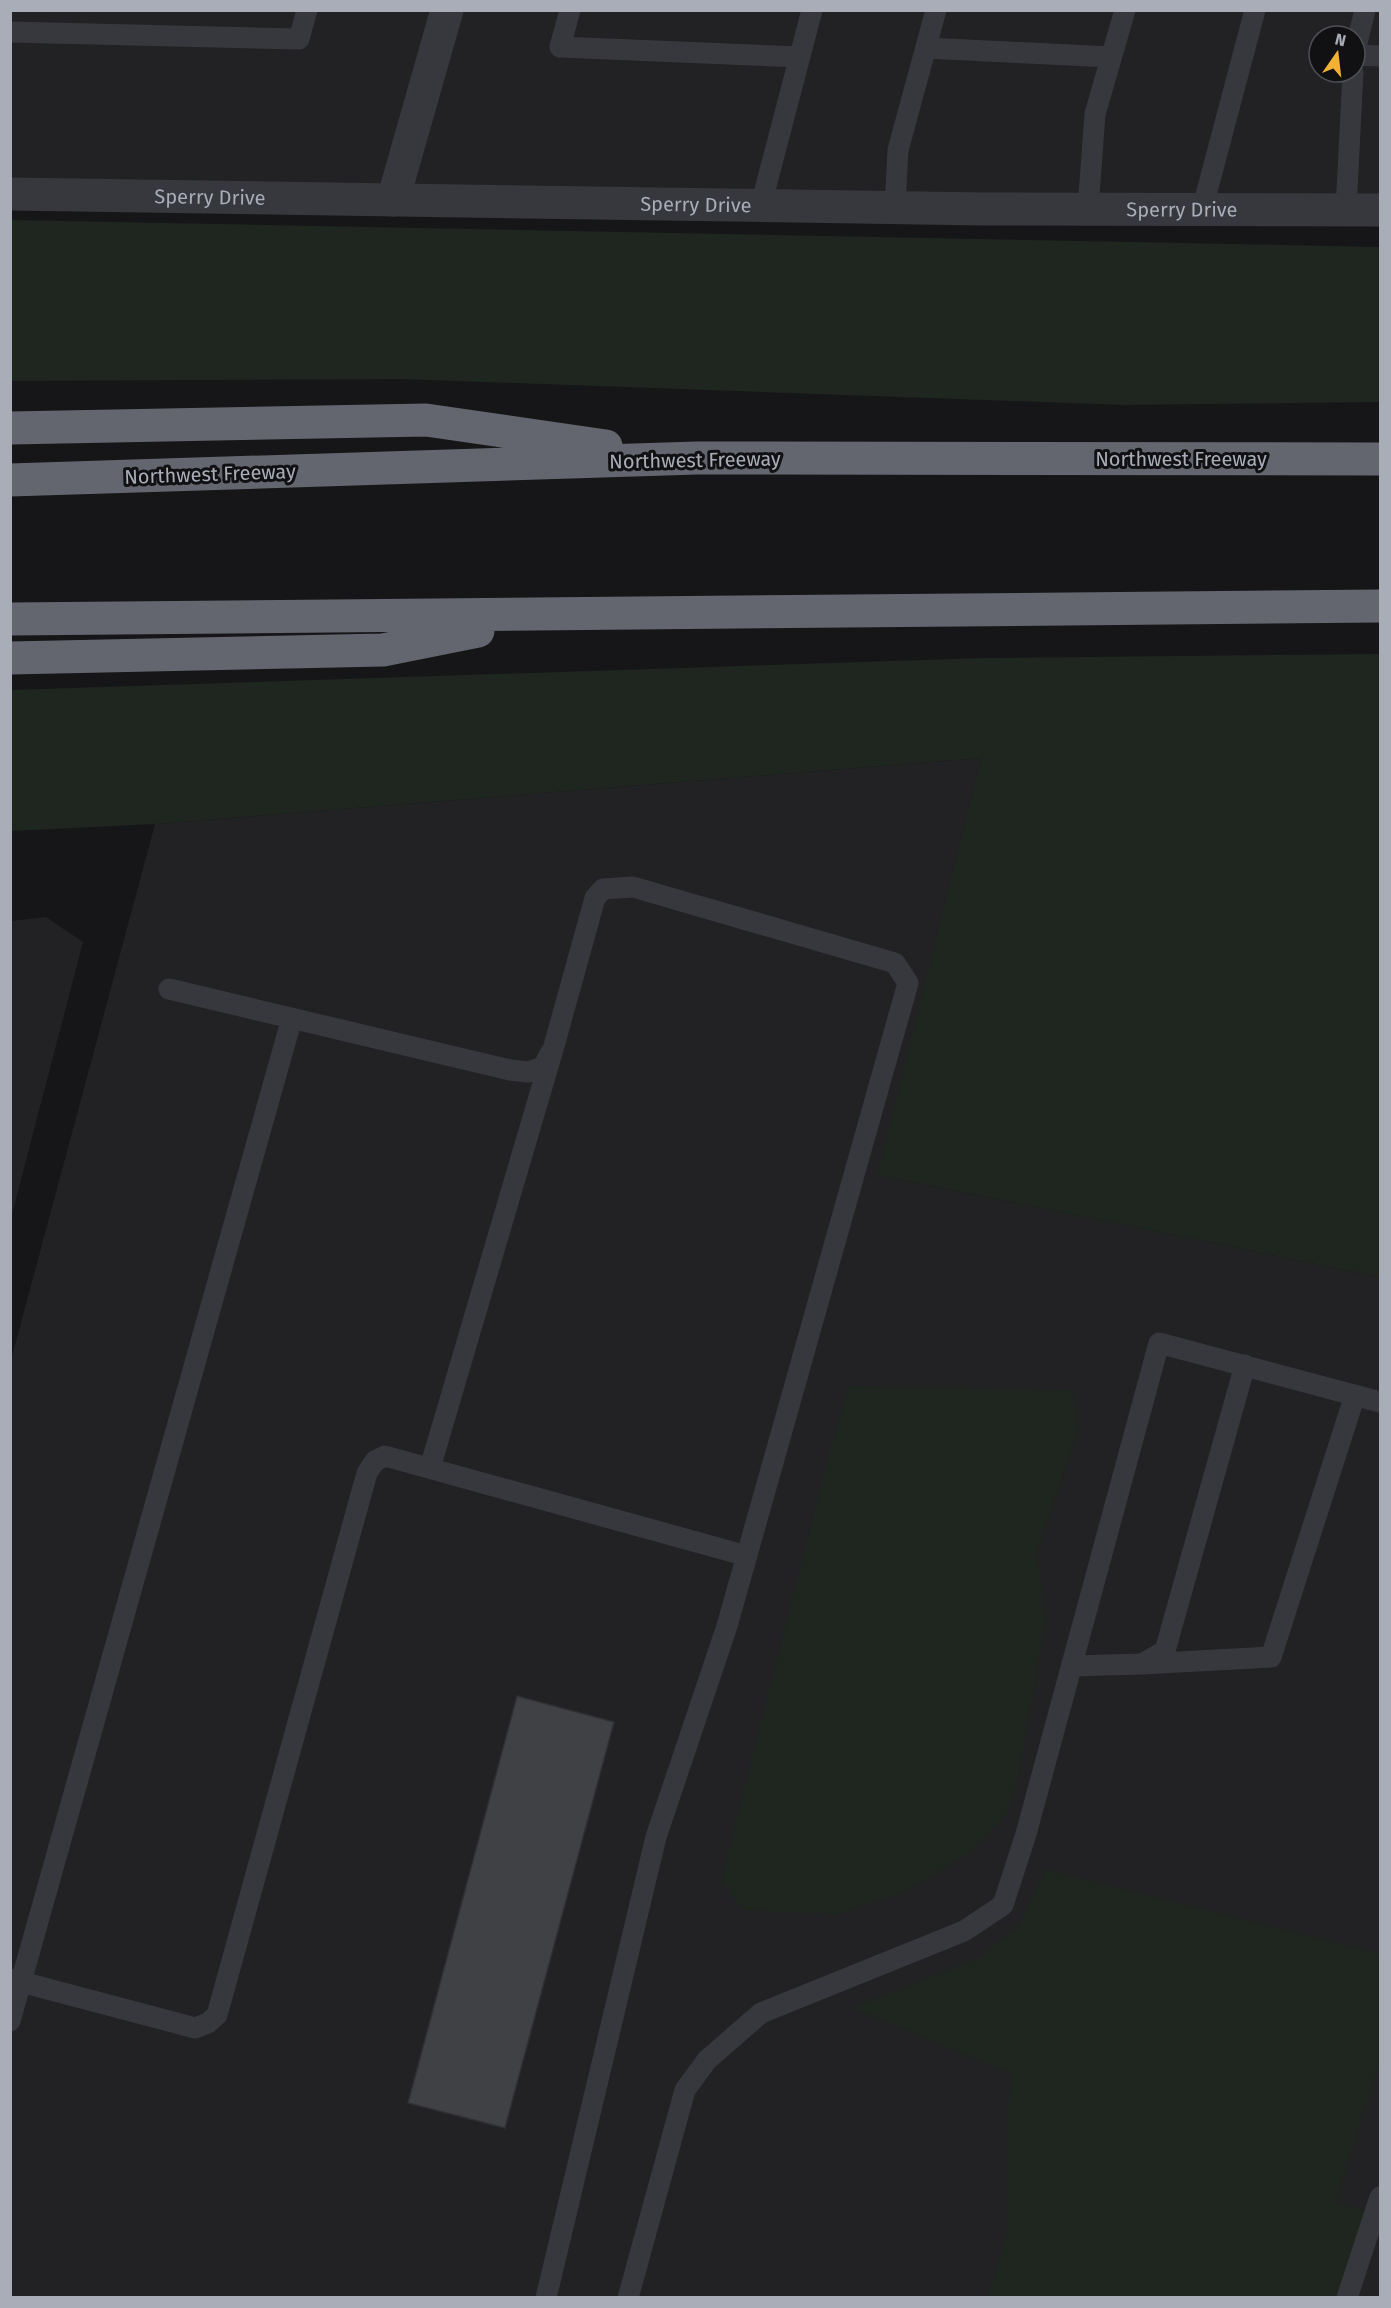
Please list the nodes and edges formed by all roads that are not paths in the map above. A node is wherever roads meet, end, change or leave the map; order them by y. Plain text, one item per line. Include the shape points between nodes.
1 (308, 10) edge
2 (447, 10) edge
3 (570, 10) edge
4 (812, 10) edge
5 (936, 10) edge
6 (1112, 10) edge
7 (1125, 10) edge
8 (1256, 10) edge
9 (10, 32) edge
10 (926, 48) junction
11 (800, 57) junction
12 (1106, 57) junction
13 (1352, 84) edge
14 (10, 194) edge
15 (393, 200) junction
16 (761, 205) junction
17 (895, 207) junction
18 (1088, 209) junction
19 (1202, 210) junction
20 (1346, 210) junction
21 (1380, 210) edge
22 (10, 428) edge
23 (697, 458) junction
24 (1380, 459) edge
25 (10, 480) edge
26 (1380, 606) edge
27 (549, 616) junction
28 (10, 620) edge
29 (10, 658) edge
30 (169, 989) dead end
31 (292, 1018) junction
32 (554, 1046) junction
33 (1245, 1365) junction
34 (1355, 1395) junction
35 (1380, 1402) edge
36 (430, 1468) junction
37 (747, 1556) junction
38 (1142, 1664) junction
39 (1072, 1666) junction
40 (16, 1981) edge
41 (10, 2021) edge
42 (1380, 2197) edge
43 (546, 2298) edge
44 (628, 2298) edge
45 (1347, 2298) edge

1 - 9 lane via 299,39
2 - 15 street
3 - 11 lane via 560,47
4 - 11 lane
5 - 10 lane
6 - 12 lane
7 - 12 lane
8 - 19 lane
10 - 12 lane
10 - 17 lane via 898,150
11 - 16 lane
12 - 18 lane via 1095,114
13 - 20 lane
14 - 15 street, Sperry Drive
15 - 16 street, Sperry Drive
16 - 17 street, Sperry Drive
17 - 18 street, Sperry Drive
18 - 19 street, Sperry Drive
19 - 20 street, Sperry Drive
20 - 21 street, Sperry Drive
22 - 23 highway via 426,420
23 - 24 highway, Northwest Freeway
23 - 25 highway, Northwest Freeway
26 - 27 highway
27 - 28 highway
27 - 29 highway via 383,650
30 - 31 lane
31 - 32 lane via 528,1072 543,1067
31 - 40 lane
32 - 36 lane
32 - 37 lane via 595,898 603,889 614,887 633,887 884,959 895,963 908,983
33 - 34 lane
33 - 38 lane via 1165,1652
33 - 39 lane via 1159,1343
34 - 35 lane
34 - 38 lane via 1271,1657
36 - 37 lane
36 - 40 lane via 385,1456 375,1461 367,1473 217,2015 208,2024 195,2028
37 - 43 lane via 728,1626 656,1837
38 - 39 lane
39 - 44 lane via 1003,1905 964,1930 761,2013 707,2060 685,2090
40 - 41 lane
42 - 45 lane

